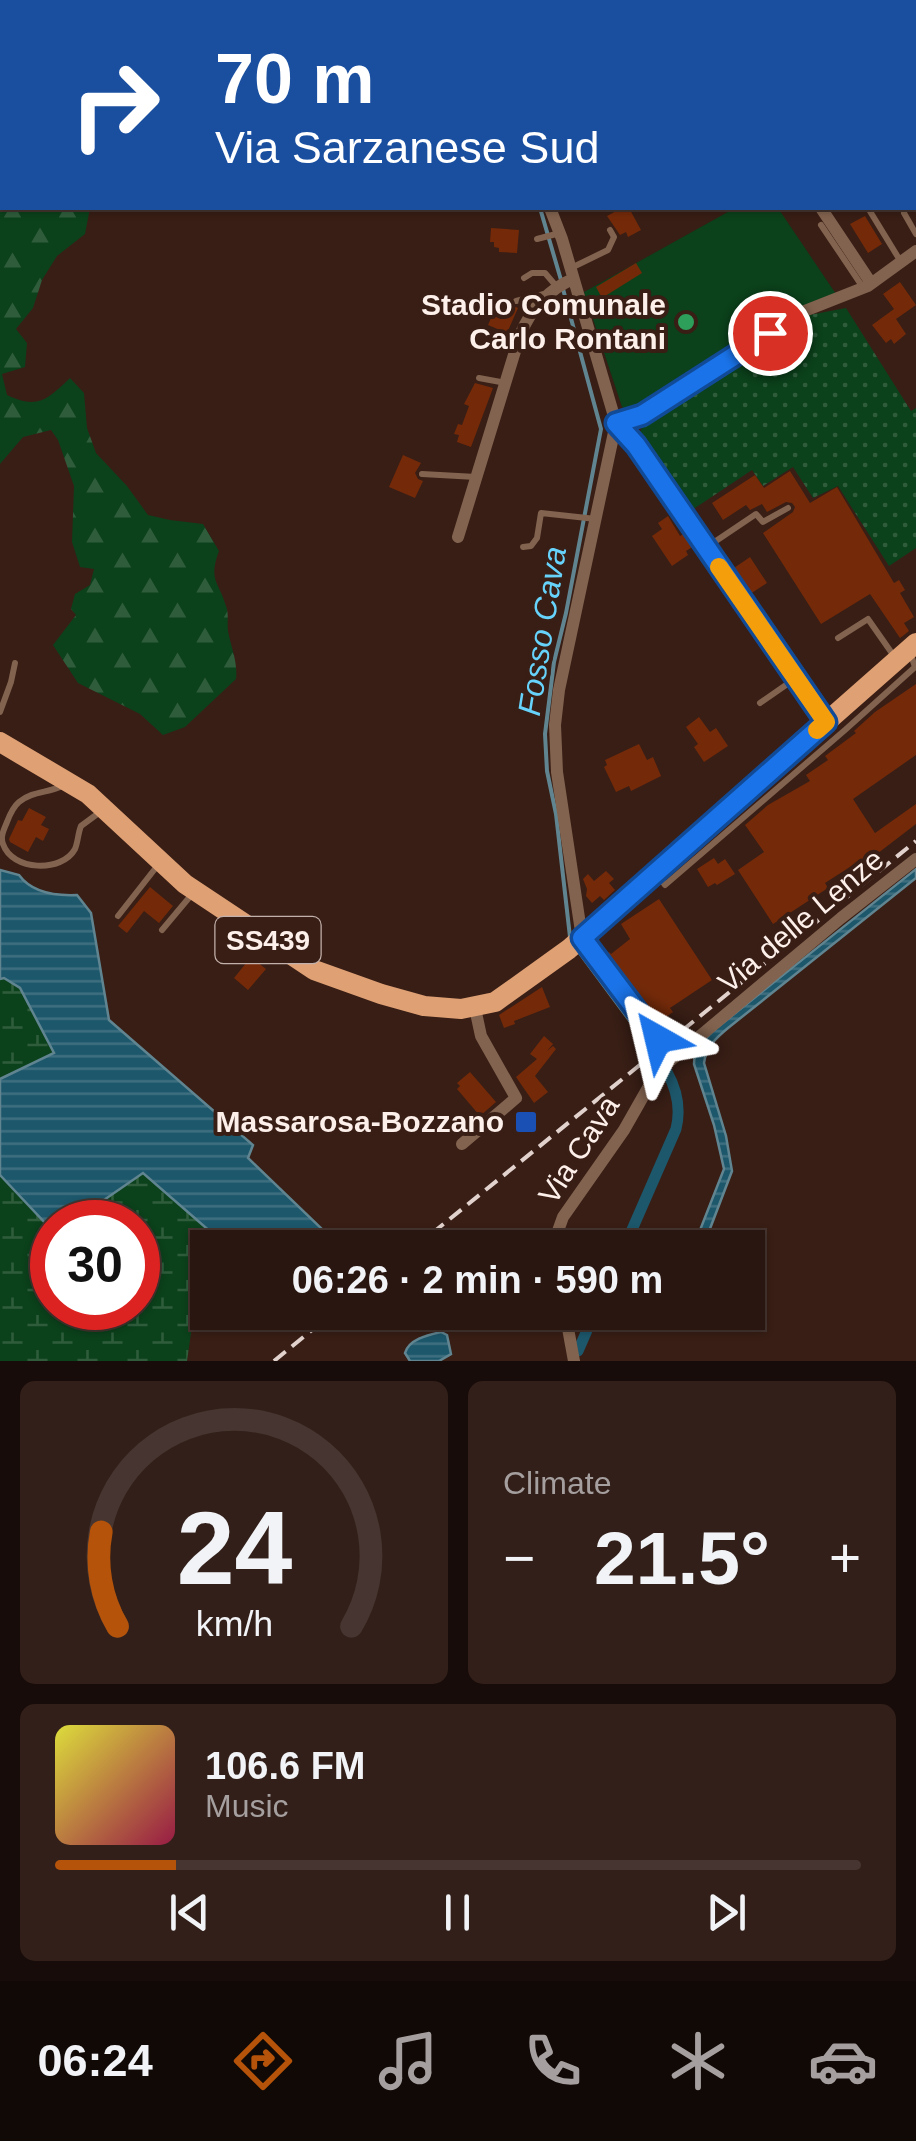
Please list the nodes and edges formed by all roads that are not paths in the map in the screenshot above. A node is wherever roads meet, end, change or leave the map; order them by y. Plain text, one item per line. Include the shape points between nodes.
1 (551, 210) edge
2 (822, 210) edge
3 (869, 210) edge
4 (904, 213) dead end
5 (821, 225) dead end
6 (610, 230) dead end
7 (557, 234) junction
8 (916, 234) edge
9 (540, 238) dead end
10 (916, 252) edge
11 (902, 262) junction
12 (524, 278) dead end
13 (562, 282) junction
14 (867, 285) junction
15 (516, 301) dead end
16 (479, 378) dead end
17 (506, 383) junction
18 (616, 423) junction
19 (422, 474) dead end
20 (478, 478) junction
21 (788, 508) dead end
22 (593, 519) junction
23 (458, 537) dead end
24 (523, 547) dead end
25 (700, 548) junction
26 (838, 638) dead end
27 (907, 651) edge
28 (15, 663) dead end
29 (796, 678) junction
30 (760, 703) dead end
31 (0, 712) edge
32 (826, 722) junction
33 (0, 742) edge
34 (70, 782) junction
35 (105, 809) junction
36 (916, 859) edge
37 (160, 862) junction
38 (656, 873) junction
39 (195, 890) junction
40 (118, 916) dead end
41 (162, 930) dead end
42 (576, 943) junction
43 (475, 1008) junction
44 (671, 1060) junction
45 (462, 1144) dead end
46 (558, 1230) edge
47 (568, 1330) edge
48 (574, 1361) edge

1 - 7 street
2 - 14 street
3 - 11 lane
4 - 8 lane
5 - 14 lane
6 - 13 lane via 608,250
7 - 9 lane
7 - 13 street
10 - 11 street
11 - 14 street
12 - 13 lane via 545,272
13 - 15 lane
13 - 17 street via 529,314
13 - 18 street
14 - 18 street via 802,312 642,415
16 - 17 lane
17 - 20 street
18 - 22 street
18 - 25 street
19 - 20 lane
20 - 23 street
21 - 25 lane via 763,522 756,514
22 - 24 lane via 542,513 536,538
22 - 42 street via 554,725
25 - 29 street
26 - 27 lane via 868,619
27 - 32 main road, SS439
27 - 38 lane via 914,667 845,730 664,885
28 - 31 lane
29 - 30 lane
29 - 32 street
32 - 38 main road, SS439
33 - 34 main road, SS439
34 - 35 main road, SS439
34 - 35 lane via 21,800 3,847 22,862 58,863 77,846 80,826
35 - 37 main road, SS439
36 - 44 street, Via delle Lenze
37 - 39 main road, SS439
37 - 40 lane
38 - 42 main road, SS439
39 - 41 lane
39 - 43 main road, SS439 via 314,970 424,1006
42 - 43 main road, SS439 via 504,997
42 - 44 street
43 - 45 street via 481,1036 516,1098
44 - 46 street, Via Cava via 657,1072
47 - 48 street

